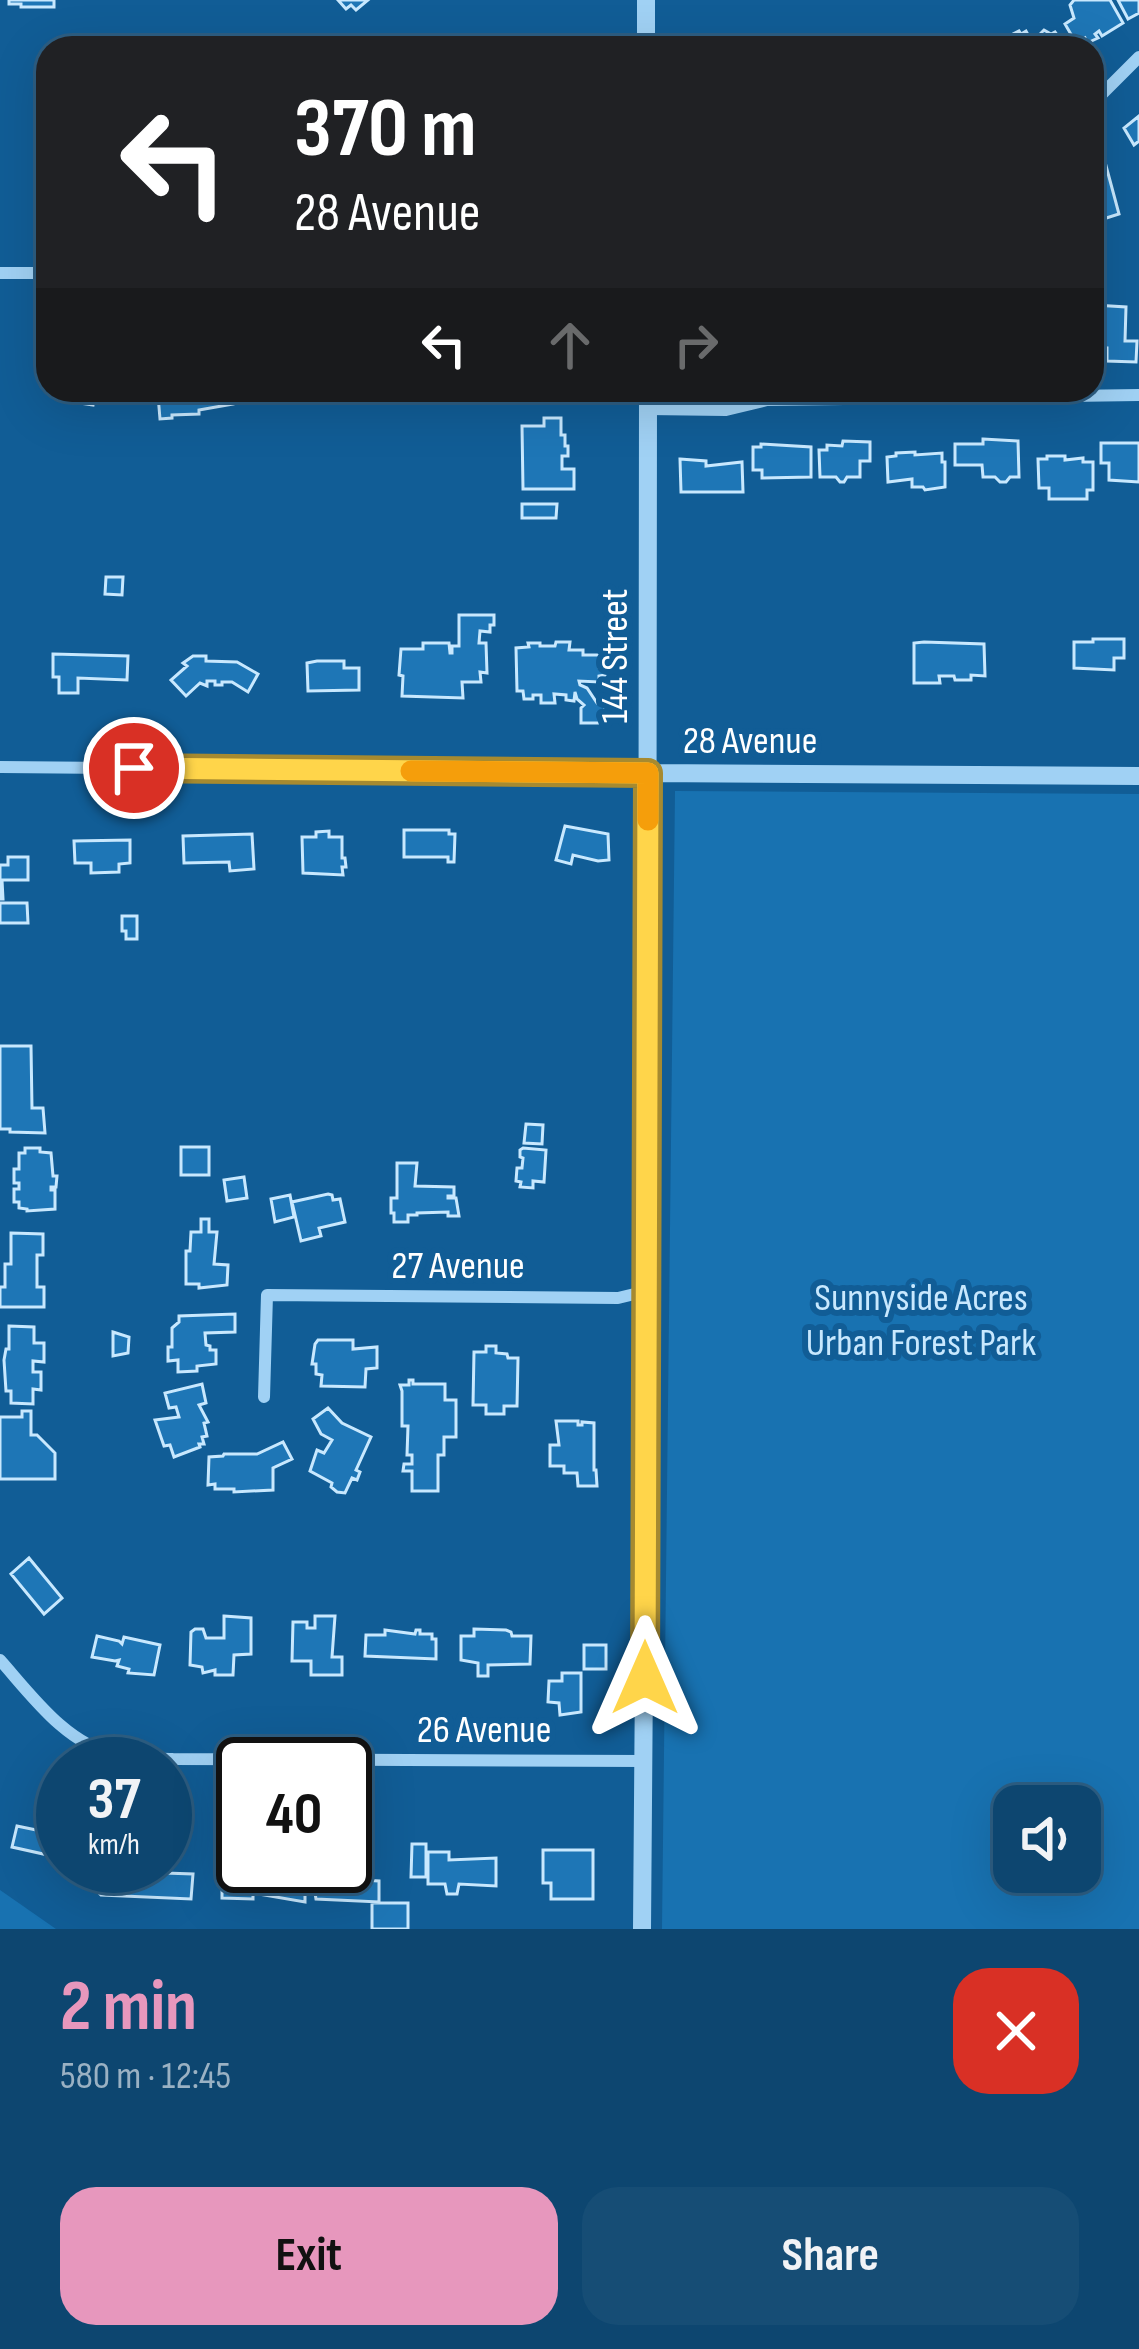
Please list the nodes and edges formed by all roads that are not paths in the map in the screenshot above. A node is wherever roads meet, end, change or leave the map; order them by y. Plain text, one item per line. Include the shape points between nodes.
1 (646, 0) edge
2 (646, 36) edge
3 (1139, 57) edge
4 (1104, 92) edge
5 (0, 273) edge
6 (36, 273) edge
7 (1104, 395) edge
8 (1139, 395) edge
9 (648, 402) edge
10 (664, 402) edge
11 (759, 402) edge
12 (0, 767) edge
13 (648, 773) junction
14 (1139, 776) edge
15 (647, 1291) junction
16 (264, 1396) dead end
17 (0, 1660) edge
18 (645, 1761) junction
19 (642, 1929) edge

1 - 2 street
3 - 4 street
5 - 6 street
7 - 8 street
9 - 13 street, 144 Street
10 - 11 street via 726,410
12 - 13 street, 28 Avenue
13 - 14 street, 28 Avenue
13 - 15 street, 144 Street
15 - 16 street, 27 Avenue via 618,1298 267,1295
15 - 18 street, 144 Street
17 - 18 street, 26 Avenue via 47,1713 113,1754
18 - 19 street, 144 Street

